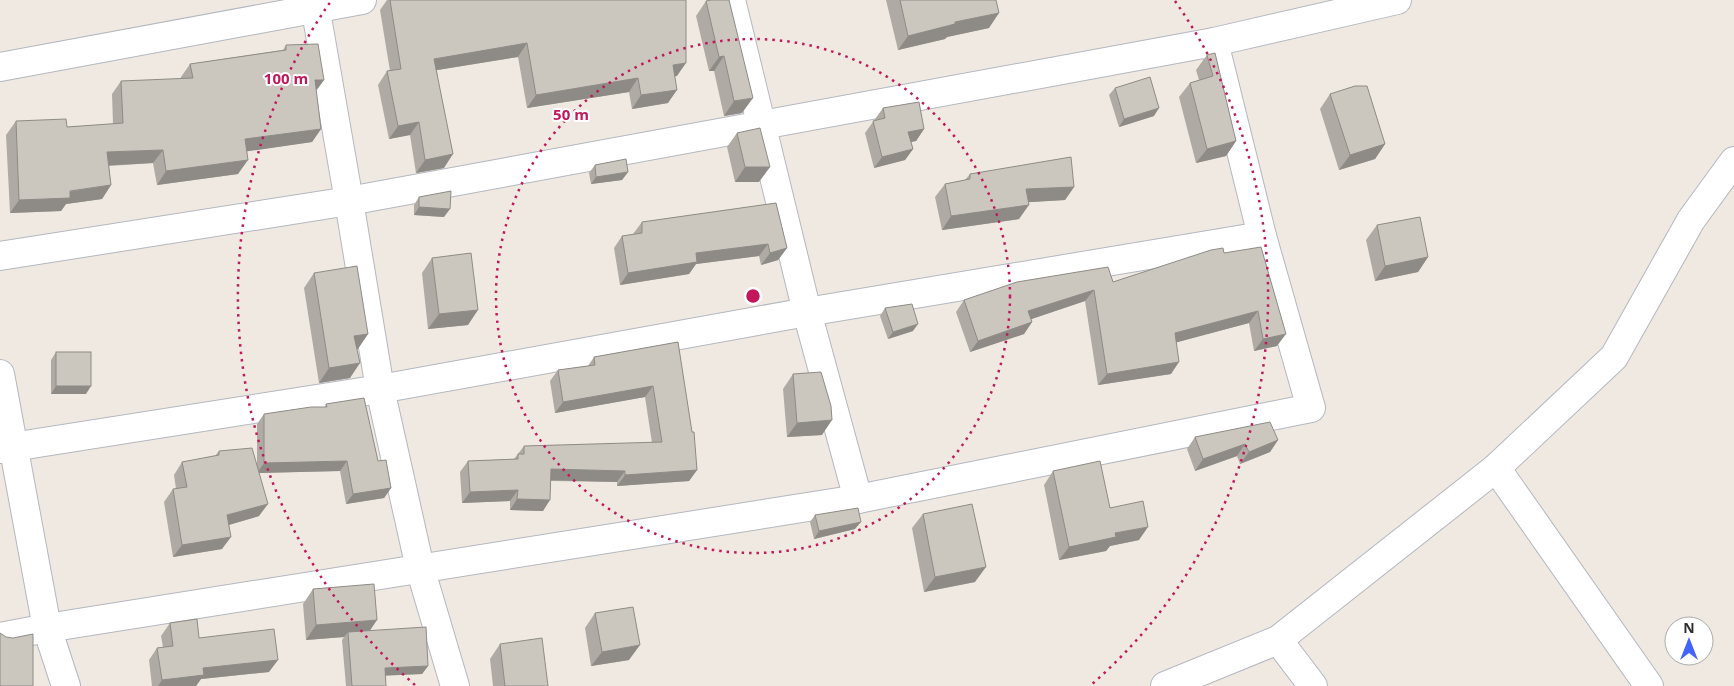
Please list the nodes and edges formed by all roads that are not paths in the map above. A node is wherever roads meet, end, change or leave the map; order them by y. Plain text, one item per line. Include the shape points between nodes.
1 (362, 0) edge
2 (731, 0) edge
3 (1397, 0) edge
4 (314, 4) edge
5 (1214, 42) junction
6 (0, 67) edge
7 (762, 125) junction
8 (1734, 161) edge
9 (349, 201) junction
10 (1262, 236) junction
11 (0, 256) edge
12 (807, 312) junction
13 (0, 374) edge
14 (380, 390) junction
15 (6, 448) edge
16 (1496, 468) junction
17 (858, 499) junction
18 (420, 568) junction
19 (47, 628) junction
20 (0, 637) edge
21 (1278, 640) junction
22 (66, 686) edge
23 (455, 686) edge
24 (1165, 686) edge
25 (1314, 686) edge
26 (1649, 686) edge

1 - 4 street
2 - 7 street
3 - 5 street
4 - 6 street
4 - 9 street
5 - 7 street
5 - 10 street
7 - 9 street
7 - 12 street
8 - 16 street via 1691,220 1614,357
9 - 11 street
9 - 14 street
10 - 12 street
10 - 17 street via 1310,408
12 - 14 street
12 - 17 street
13 - 15 street
14 - 15 street
14 - 18 street
15 - 19 street
16 - 21 street
16 - 26 street
17 - 18 street
18 - 19 street
18 - 23 street
19 - 20 street
19 - 22 street
21 - 24 street
21 - 25 street

